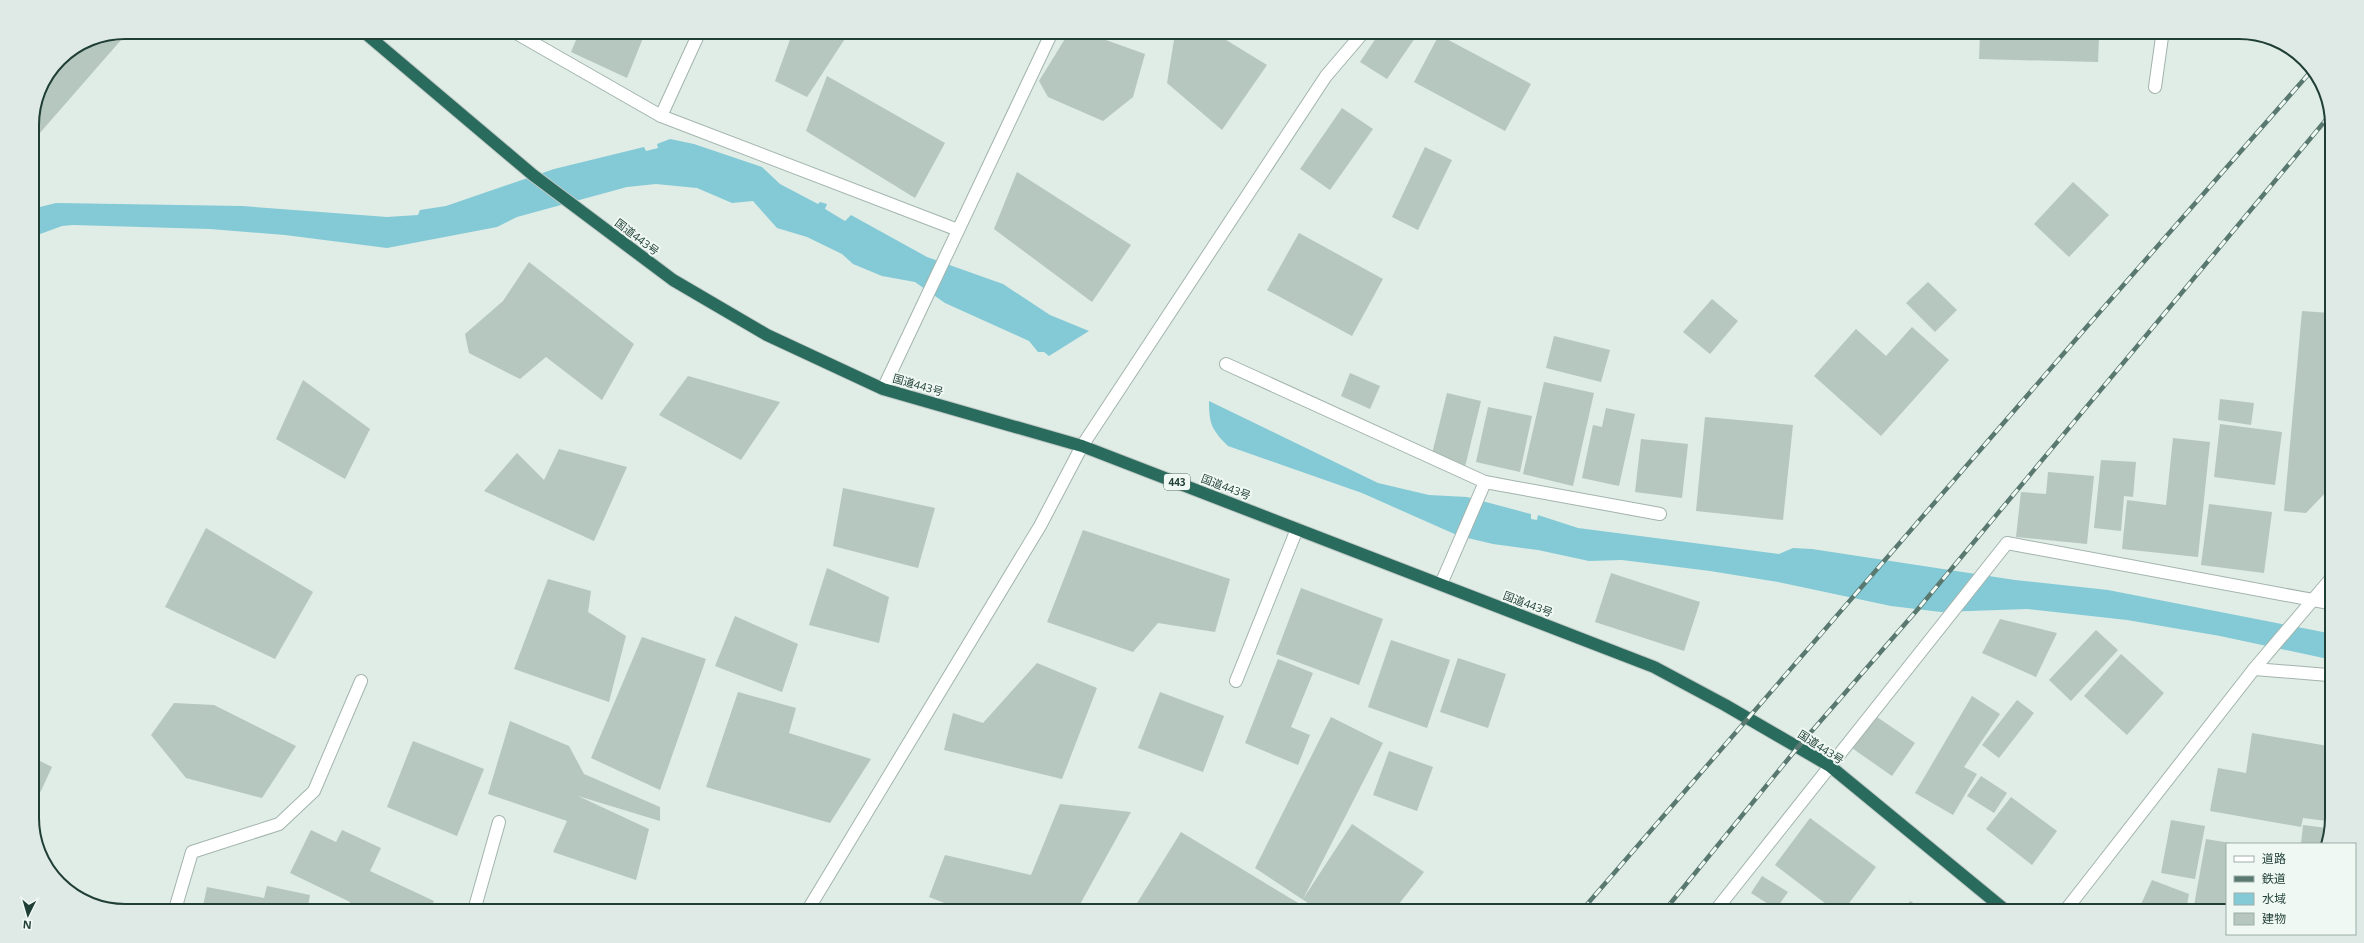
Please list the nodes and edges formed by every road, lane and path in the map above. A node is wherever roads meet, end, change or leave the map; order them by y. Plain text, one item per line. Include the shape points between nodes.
1 (372, 39) edge
2 (526, 39) edge
3 (696, 39) edge
4 (1049, 39) edge
5 (1358, 39) edge
6 (2162, 39) edge
7 (2155, 87) dead end
8 (661, 116) junction
9 (958, 230) junction
10 (1226, 364) dead end
11 (883, 389) junction
12 (1082, 446) junction
13 (1485, 482) junction
14 (1660, 514) dead end
15 (1297, 529) junction
16 (1441, 584) junction
17 (2325, 585) edge
18 (2312, 600) junction
19 (2325, 602) edge
20 (2254, 669) junction
21 (2325, 675) edge
22 (362, 681) dead end
23 (1236, 681) dead end
24 (1830, 766) junction
25 (499, 822) dead end
26 (177, 904) edge
27 (476, 904) edge
28 (811, 904) edge
29 (1721, 904) edge
30 (1998, 904) edge
31 (2070, 904) edge

1 - 11 highway, 国道443号 / 443 via 533,175 673,280 767,335
2 - 8 street
3 - 8 street
4 - 9 street
5 - 12 street via 1326,76
6 - 7 street
8 - 9 street
9 - 11 street
10 - 13 street
11 - 12 highway, 国道443号 / 443
12 - 15 highway, 国道443号 / 443
12 - 28 street via 1040,526
13 - 14 street
13 - 16 street
15 - 16 highway, 国道443号 / 443
15 - 23 street
16 - 24 highway, 国道443号 / 443 via 1654,667
17 - 18 street
18 - 19 street
18 - 20 street
18 - 24 street via 2007,543
20 - 21 street
20 - 31 street
22 - 26 street via 314,791 279,824 192,852
24 - 29 street
24 - 30 highway, 国道443号 / 443
25 - 27 street

